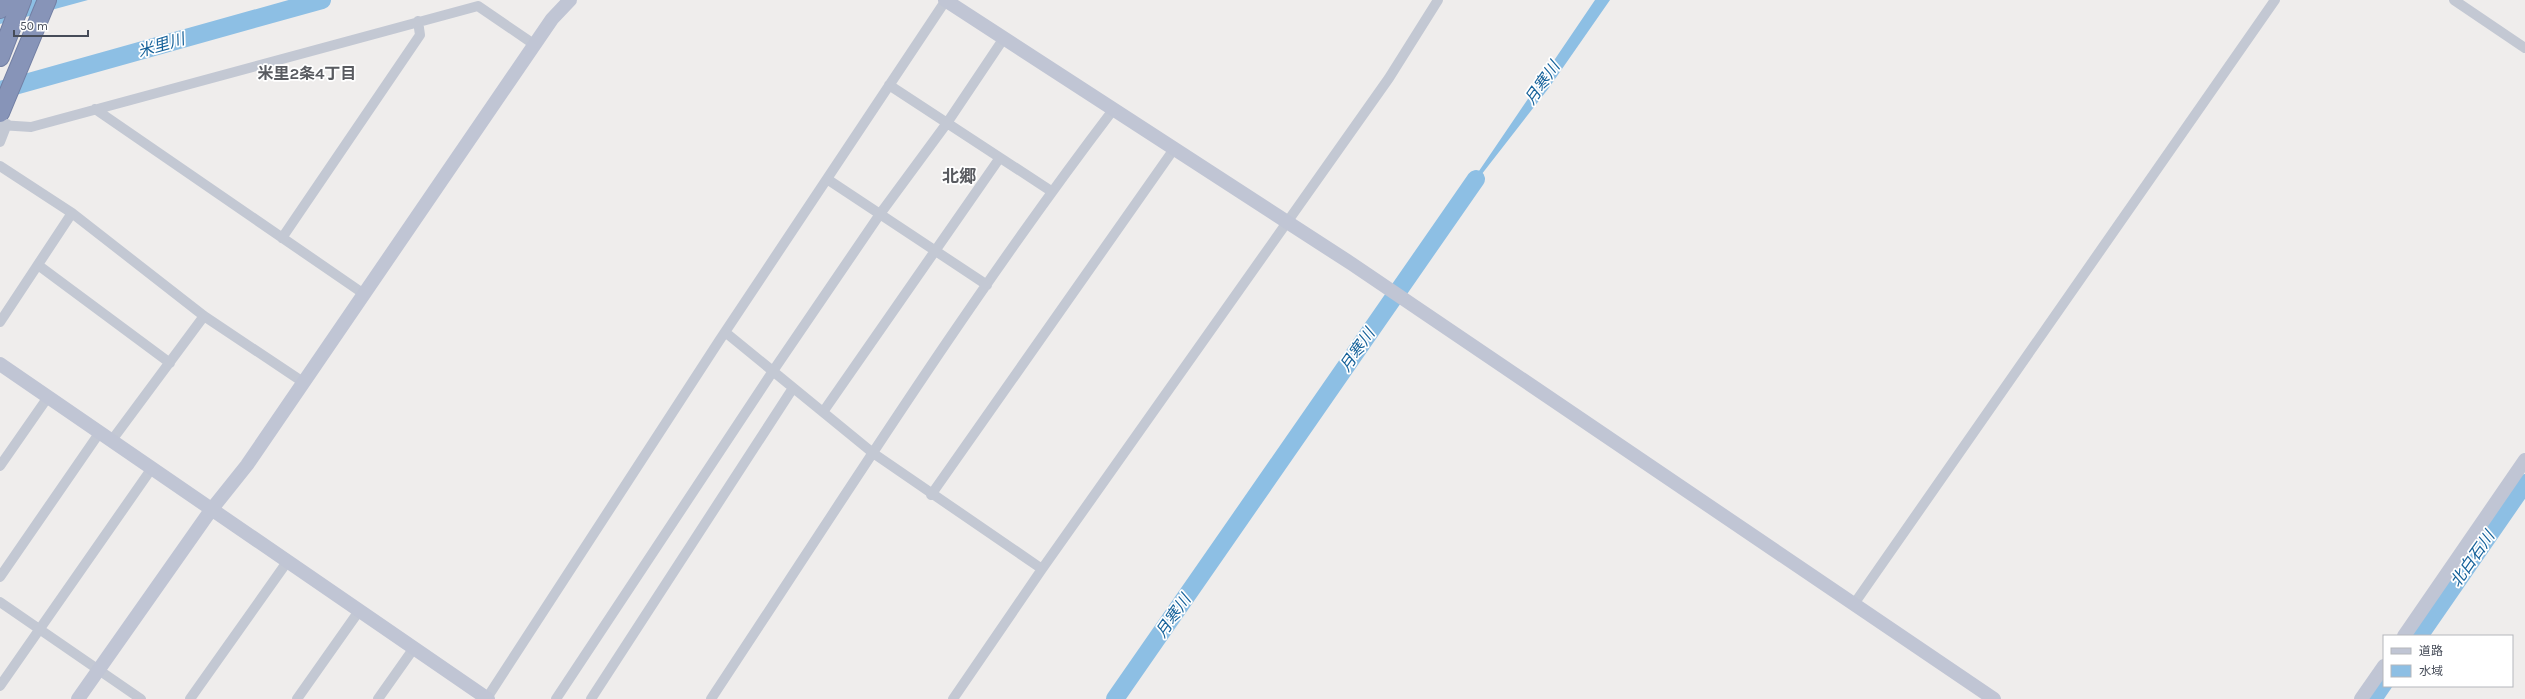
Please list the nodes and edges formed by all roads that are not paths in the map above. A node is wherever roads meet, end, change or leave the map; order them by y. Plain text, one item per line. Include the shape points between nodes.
1 (4, 0) edge
2 (22, 0) edge
3 (47, 0) edge
4 (570, 0) edge
5 (945, 0) edge
6 (1438, 0) edge
7 (2275, 0) edge
8 (2454, 0) edge
9 (0, 9) edge
10 (418, 21) junction
11 (1004, 38) junction
12 (535, 45) junction
13 (2525, 48) edge
14 (0, 56) edge
15 (889, 85) junction
16 (95, 109) junction
17 (1113, 110) junction
18 (2, 120) edge
19 (947, 123) junction
20 (0, 142) edge
21 (1174, 149) junction
22 (999, 159) junction
23 (0, 166) edge
24 (827, 179) junction
25 (1051, 191) junction
26 (72, 213) junction
27 (880, 214) junction
28 (1288, 222) junction
29 (282, 238) junction
30 (935, 251) junction
31 (38, 265) junction
32 (987, 285) junction
33 (364, 294) junction
34 (204, 316) junction
35 (0, 322) edge
36 (725, 332) junction
37 (170, 364) junction
38 (1, 366) edge
39 (773, 372) junction
40 (303, 382) junction
41 (793, 388) junction
42 (48, 397) junction
43 (823, 412) junction
44 (100, 432) junction
45 (112, 440) junction
46 (873, 453) junction
47 (2525, 460) edge
48 (0, 466) edge
49 (152, 468) junction
50 (931, 495) junction
51 (211, 510) junction
52 (287, 562) junction
53 (1042, 569) junction
54 (0, 577) edge
55 (0, 602) edge
56 (1854, 604) junction
57 (359, 612) junction
58 (40, 629) junction
59 (2405, 635) edge
60 (414, 648) junction
61 (2383, 667) edge
62 (98, 669) junction
63 (0, 686) edge
64 (482, 697) edge
65 (78, 699) edge
66 (141, 699) edge
67 (190, 699) edge
68 (297, 699) edge
69 (378, 699) edge
70 (556, 699) edge
71 (591, 699) edge
72 (711, 699) edge
73 (953, 699) edge
74 (1994, 699) edge
75 (2361, 699) edge

1 - 9 highway
2 - 14 highway
3 - 18 highway
4 - 12 street via 552,19
5 - 11 street
5 - 15 street
6 - 28 street via 1389,78
7 - 56 street
8 - 13 street
10 - 12 street via 478,6
10 - 16 street
10 - 29 street via 420,35
11 - 17 street
11 - 19 street
12 - 33 street
15 - 19 street
15 - 24 street
16 - 18 street via 31,127
16 - 29 street
17 - 21 street
17 - 25 street
18 - 20 street
19 - 22 street
19 - 27 street
21 - 28 street
21 - 50 street
22 - 25 street
22 - 30 street
23 - 26 street
24 - 27 street
24 - 36 street
25 - 32 street
26 - 31 street
26 - 34 street
27 - 30 street
27 - 39 street
28 - 53 street
28 - 56 street
29 - 33 street
30 - 32 street
30 - 43 street
31 - 35 street
31 - 37 street
32 - 46 street
33 - 40 street
34 - 37 street
34 - 40 street
36 - 39 street
36 - 64 street
37 - 45 street
38 - 42 street
39 - 41 street
39 - 70 street
40 - 51 street via 247,465
41 - 43 street
41 - 71 street
42 - 44 street
42 - 48 street
43 - 46 street
44 - 45 street
44 - 54 street
45 - 49 street
46 - 50 street
46 - 72 street
47 - 59 street
49 - 51 street
49 - 58 street
50 - 53 street
51 - 52 street
51 - 62 street
52 - 57 street
52 - 67 street
53 - 73 street
55 - 58 street
56 - 74 street
57 - 60 street
57 - 68 street
58 - 62 street
58 - 63 street
60 - 64 street
60 - 69 street
61 - 75 street
62 - 65 street
62 - 66 street

